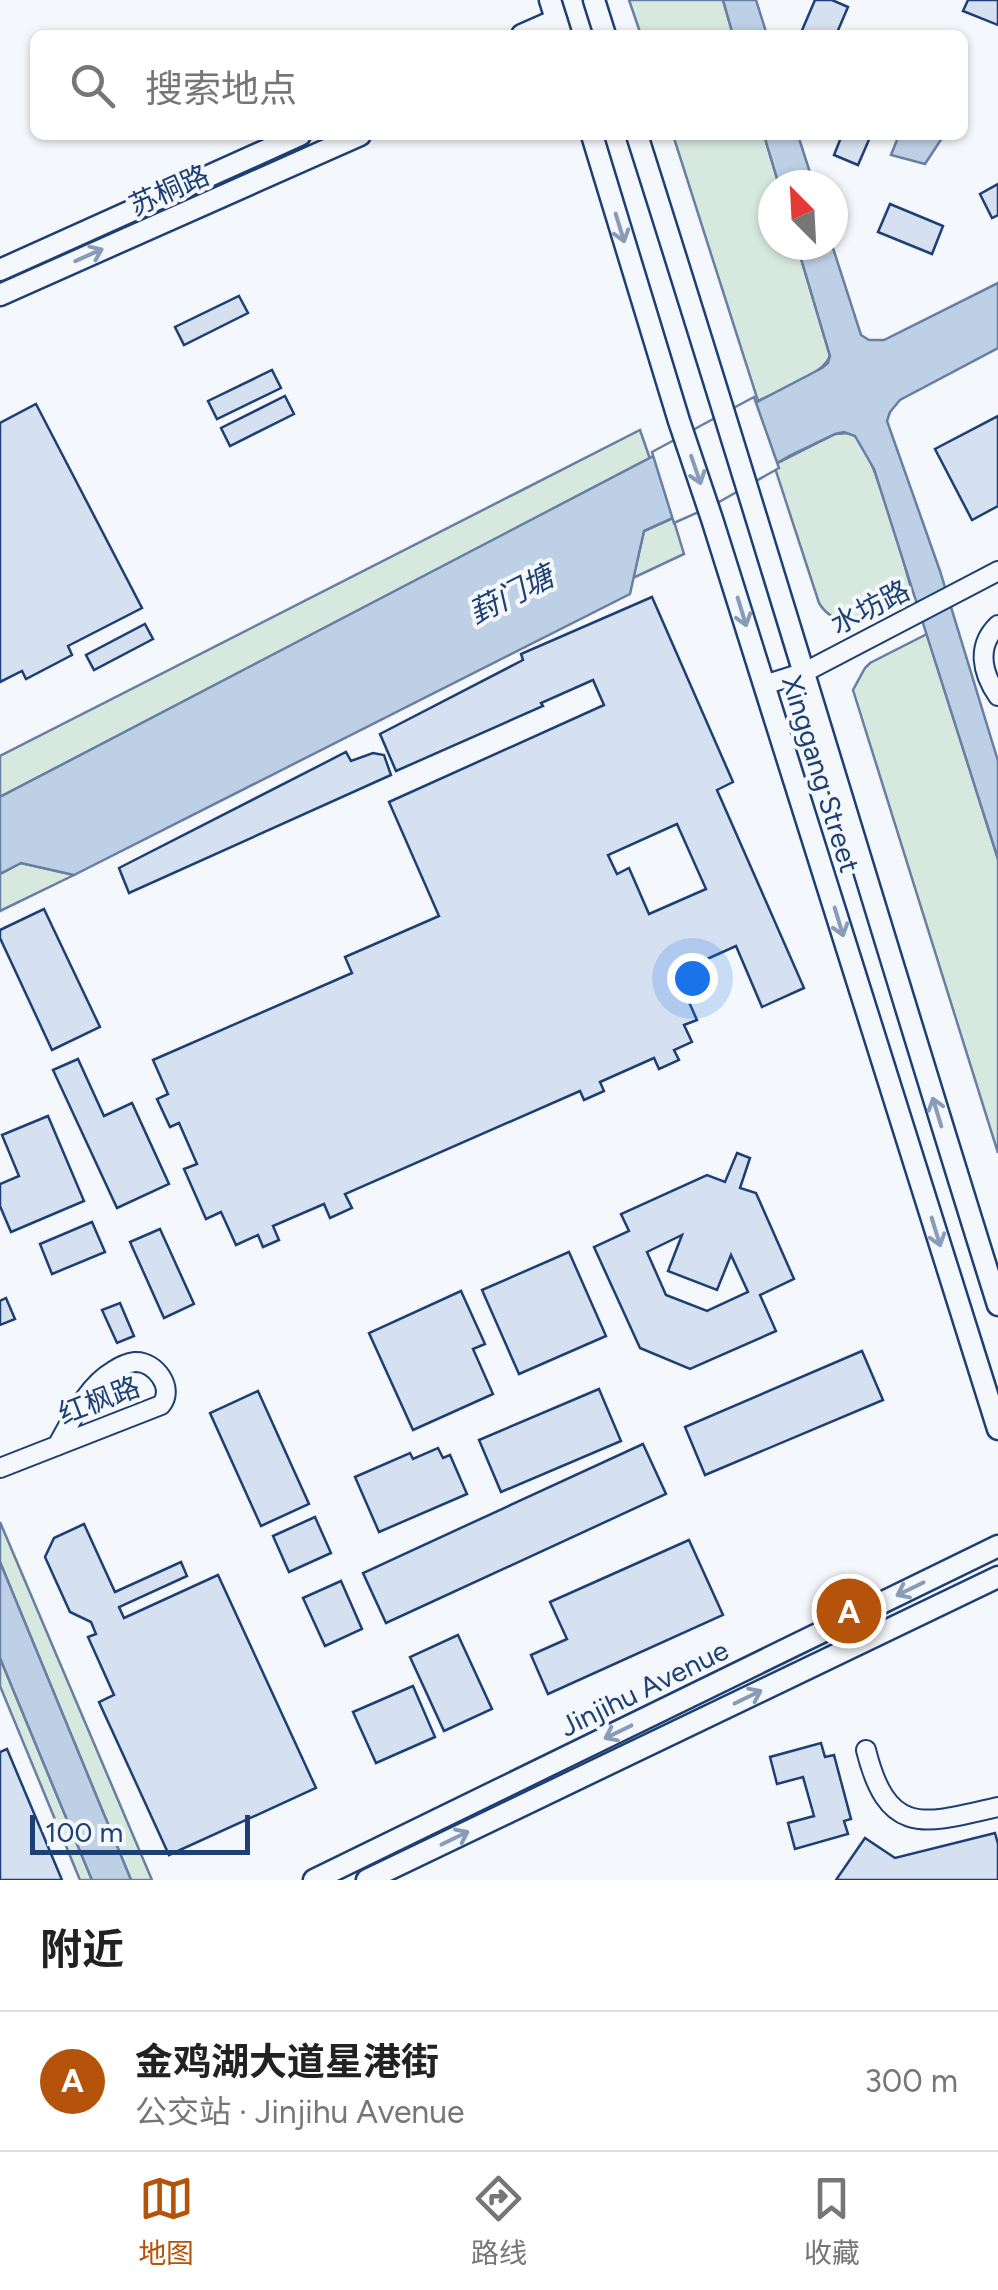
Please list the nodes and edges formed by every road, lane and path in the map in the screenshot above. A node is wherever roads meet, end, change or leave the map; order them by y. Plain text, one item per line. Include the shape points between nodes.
1 (594, 0) edge
2 (556, 18) edge
3 (532, 30) edge
4 (604, 30) edge
5 (289, 140) edge
6 (349, 140) edge
7 (594, 140) edge
8 (639, 140) edge
9 (182, 188) junction
10 (192, 210) junction
11 (0, 270) edge
12 (0, 295) edge
13 (998, 571) edge
14 (998, 625) edge
15 (805, 672) junction
16 (764, 684) junction
17 (998, 696) edge
18 (998, 1306) edge
19 (998, 1429) edge
20 (56, 1446) junction
21 (0, 1468) edge
22 (998, 1546) edge
23 (998, 1577) edge
24 (866, 1750) dead end
25 (998, 1808) edge
26 (314, 1880) edge
27 (367, 1880) edge

1 - 4 main road
2 - 3 main road
5 - 9 main road, 苏桐路
6 - 10 main road, 苏桐路
7 -> 16 main road, Xinggang Street
8 - 15 main road, Xinggang Street
9 - 10 main road
9 - 11 main road, 苏桐路
12 -> 10 main road, 苏桐路
13 - 15 street, 水坊路
14 - 17 street via 983,654
15 - 16 street, 水坊路
18 -> 15 main road, Xinggang Street
16 -> 19 main road, Xinggang Street
20 - 20 street, 红枫路 via 161,1406 167,1395 162,1378 140,1362 111,1372
20 - 21 street, 红枫路
22 -> 26 main road, Jinjihu Avenue
27 -> 23 main road, Jinjihu Avenue
24 - 25 street via 883,1797 906,1817 941,1820

